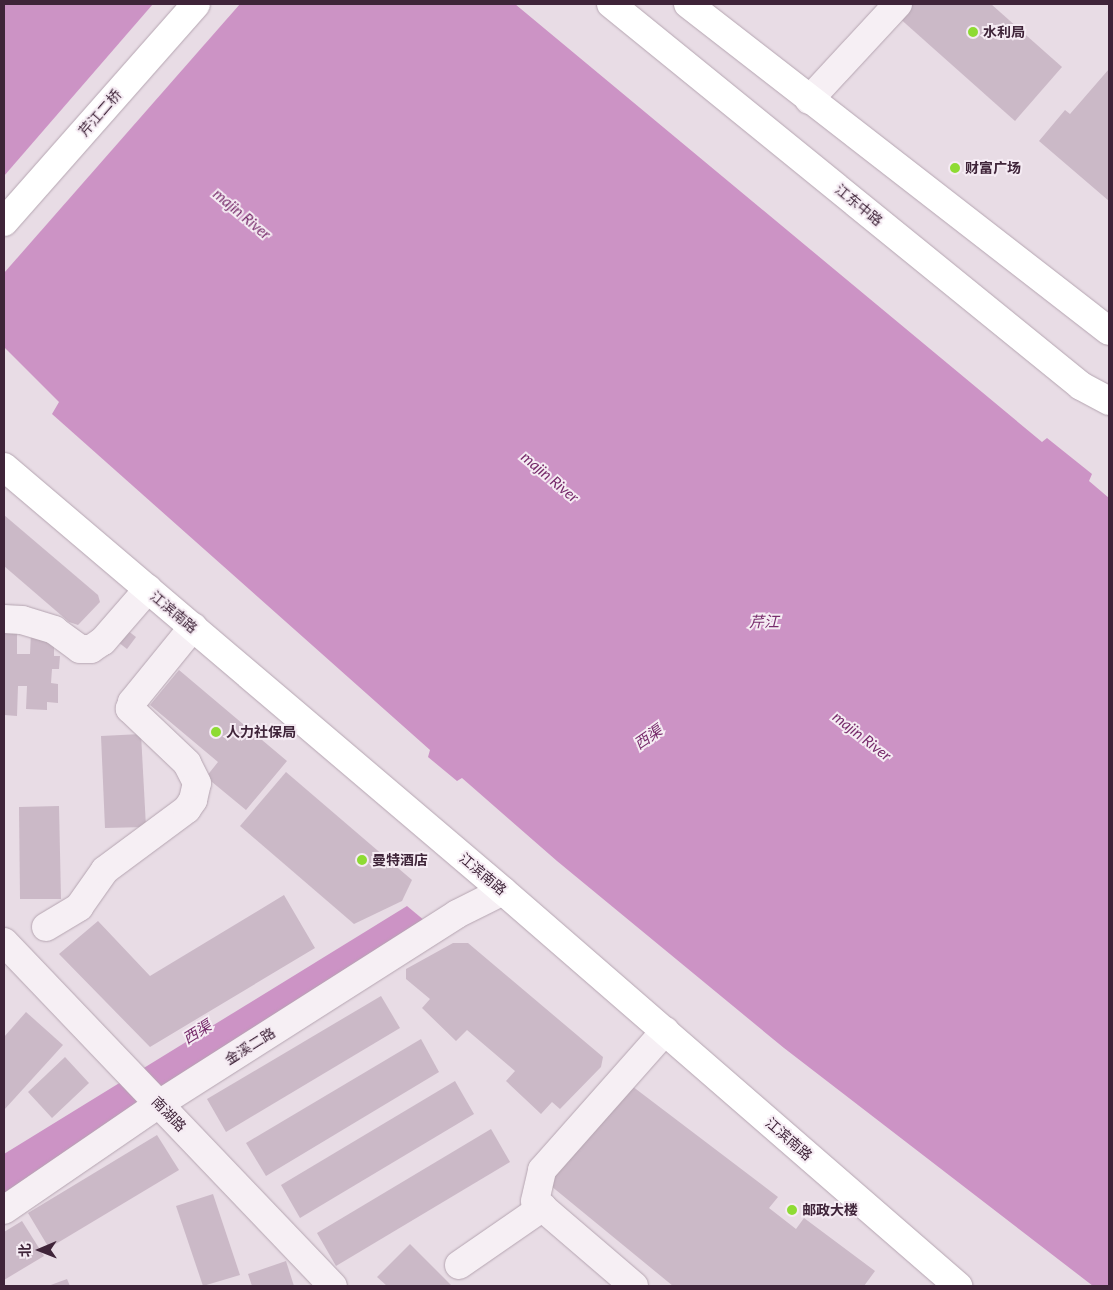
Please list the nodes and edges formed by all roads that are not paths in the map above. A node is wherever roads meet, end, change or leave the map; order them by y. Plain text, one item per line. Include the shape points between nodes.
1 (196, 4) edge
2 (611, 4) edge
3 (688, 4) edge
4 (898, 4) edge
5 (809, 100) junction
6 (4, 222) edge
7 (1109, 331) edge
8 (1109, 401) edge
9 (4, 467) edge
10 (148, 589) junction
11 (4, 619) edge
12 (193, 627) junction
13 (503, 891) junction
14 (46, 927) dead end
15 (4, 942) edge
16 (665, 1031) junction
17 (159, 1104) junction
18 (542, 1207) junction
19 (4, 1210) edge
20 (460, 1265) dead end
21 (333, 1286) edge
22 (634, 1286) edge
23 (958, 1286) edge

1 - 6 main road, 芹江二桥
2 - 8 main road, 江东中路 via 1080,386
3 - 5 main road
4 - 5 street
5 - 7 main road
9 - 10 main road, 江滨南路
10 - 11 street via 104,641 91,649 80,649 54,630 22,620
10 - 12 main road, 江滨南路
12 - 13 main road, 江滨南路
12 - 14 street via 132,702 130,709 187,763 197,783 194,800 187,809 105,870 79,907
13 - 16 main road, 江滨南路
13 - 17 street, 金溪二路 via 457,914
15 - 17 street, 南湖路
16 - 18 street via 542,1170 535,1200
16 - 23 main road, 江滨南路
17 - 19 street, 金溪二路
17 - 21 street, 南湖路
18 - 20 street
18 - 22 street

